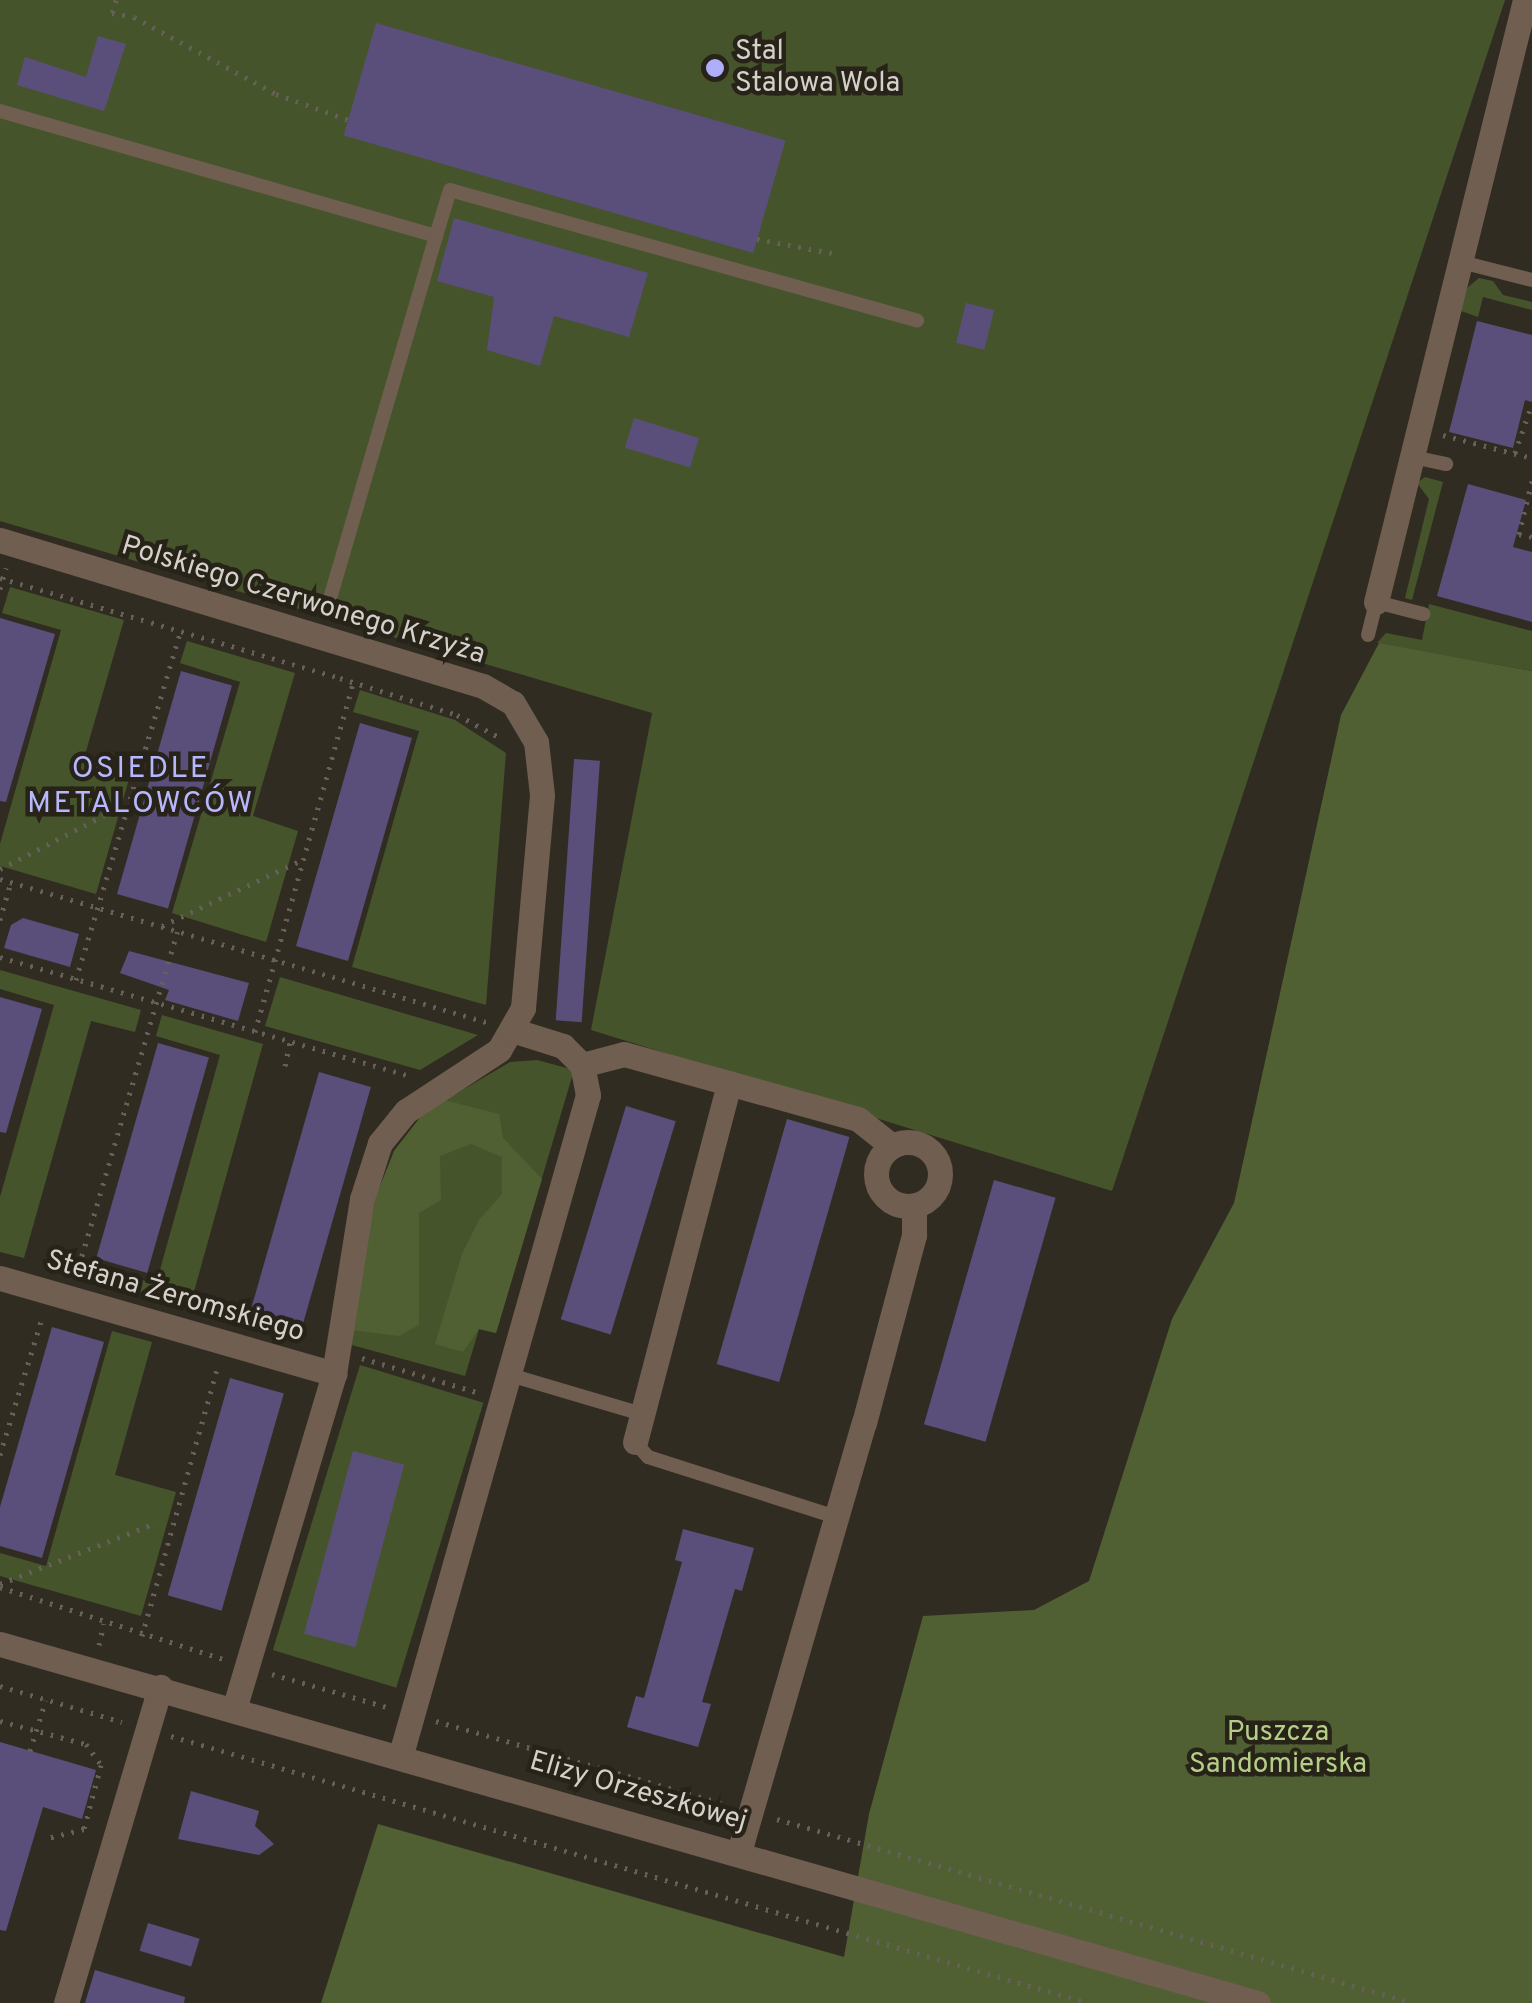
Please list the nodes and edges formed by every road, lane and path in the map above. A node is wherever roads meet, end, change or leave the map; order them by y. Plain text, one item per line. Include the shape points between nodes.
1 (116, 0) edge
2 (1525, 0) edge
3 (0, 111) edge
4 (349, 120) dead end
5 (436, 236) junction
6 (757, 240) dead end
7 (832, 253) dead end
8 (1461, 262) junction
9 (1532, 280) edge
10 (917, 320) dead end
11 (1532, 404) edge
12 (1437, 434) dead end
13 (1515, 454) junction
14 (1412, 457) junction
15 (1532, 458) edge
16 (1446, 464) dead end
17 (1532, 481) edge
18 (1532, 537) edge
19 (0, 540) edge
20 (0, 578) edge
21 (331, 594) dead end
22 (191, 597) junction
23 (1376, 602) junction
24 (1423, 614) dead end
25 (180, 633) junction
26 (1368, 635) dead end
27 (353, 682) junction
28 (513, 748) dead end
29 (130, 802) junction
30 (304, 859) junction
31 (0, 869) edge
32 (0, 879) edge
33 (11, 882) junction
34 (98, 909) junction
35 (0, 920) edge
36 (159, 927) junction
37 (178, 932) junction
38 (0, 958) edge
39 (274, 961) junction
40 (76, 980) junction
41 (156, 1003) junction
42 (503, 1022) junction
43 (255, 1032) junction
44 (290, 1042) junction
45 (582, 1065) junction
46 (285, 1066) dead end
47 (730, 1083) junction
48 (443, 1087) junction
49 (892, 1146) junction
50 (914, 1206) junction
51 (0, 1278) edge
52 (75, 1279) dead end
53 (46, 1304) dead end
54 (221, 1355) dead end
55 (336, 1362) junction
56 (506, 1388) junction
57 (638, 1413) junction
58 (635, 1442) joint
59 (0, 1455) edge
60 (832, 1516) junction
61 (156, 1524) dead end
62 (0, 1586) edge
63 (142, 1636) junction
64 (0, 1644) edge
65 (247, 1666) junction
66 (0, 1686) edge
67 (160, 1688) junction
68 (46, 1700) junction
69 (235, 1707) junction
70 (412, 1714) junction
71 (0, 1721) edge
72 (148, 1730) junction
73 (36, 1731) junction
74 (30, 1751) dead end
75 (401, 1754) junction
76 (752, 1812) junction
77 (48, 1838) dead end
78 (739, 1852) junction
79 (66, 2003) edge
80 (1088, 2003) edge
81 (1258, 2003) edge
82 (1413, 2003) edge

1 - 4 path via 112,13 134,18 276,94
2 - 8 street
3 - 5 lane
5 - 10 lane via 450,190
5 - 21 lane
6 - 7 path
8 - 9 lane
8 - 14 street
11 - 13 path
12 - 13 path
13 - 15 path
14 - 16 lane
14 - 23 street
17 - 18 path via 1519,534
19 - 22 street, Polskiego Czerwonego Krzyża
20 - 25 path
22 - 25 path
22 - 42 street, Polskiego Czerwonego Krzyża via 484,686 513,703 528,723 542,795 523,1008
23 - 24 lane
23 - 26 lane
25 - 27 path
25 - 29 path
27 - 28 path via 457,715
27 - 30 path
29 - 31 path
29 - 34 path
30 - 36 path
30 - 39 path
32 - 33 path
33 - 34 path
33 - 35 path
34 - 36 path
34 - 40 path
36 - 37 path
37 - 39 path
37 - 41 path
38 - 40 path
39 - 42 path
39 - 43 path
40 - 41 path
41 - 43 path
41 - 52 path
42 - 45 street via 563,1046
42 - 48 street via 498,1050
43 - 44 path
44 - 46 path
44 - 48 path
45 - 47 street via 624,1054
45 - 56 street via 588,1095
47 - 49 street via 858,1118
47 - 57 street
48 - 55 street via 406,1111 380,1143 362,1199
49 - 50 street via 878,1163 878,1184 892,1202
49 - 50 street via 912,1142 937,1158 938,1188
50 - 60 street via 914,1235
51 - 55 street, Stefana Żeromskiego
53 - 59 path
54 - 63 path
55 - 56 path
55 - 65 street
56 - 57 lane
56 - 70 street
57 - 58 street
58 - 60 lane via 648,1458
60 - 76 street
61 - 62 path
62 - 63 path
63 - 65 path
64 - 67 street, Elizy Orzeszkowej
65 - 69 street
65 - 70 path
66 - 68 path
67 - 69 street, Elizy Orzeszkowej
67 - 72 street
68 - 72 path
68 - 73 path
69 - 75 street, Elizy Orzeszkowej
70 - 75 street
70 - 76 path
71 - 73 path
72 - 79 street
72 - 80 path
73 - 74 path
73 - 77 path via 86,1744 102,1765 84,1829
75 - 78 street, Elizy Orzeszkowej
76 - 78 street
76 - 82 path
78 - 81 street, Elizy Orzeszkowej

